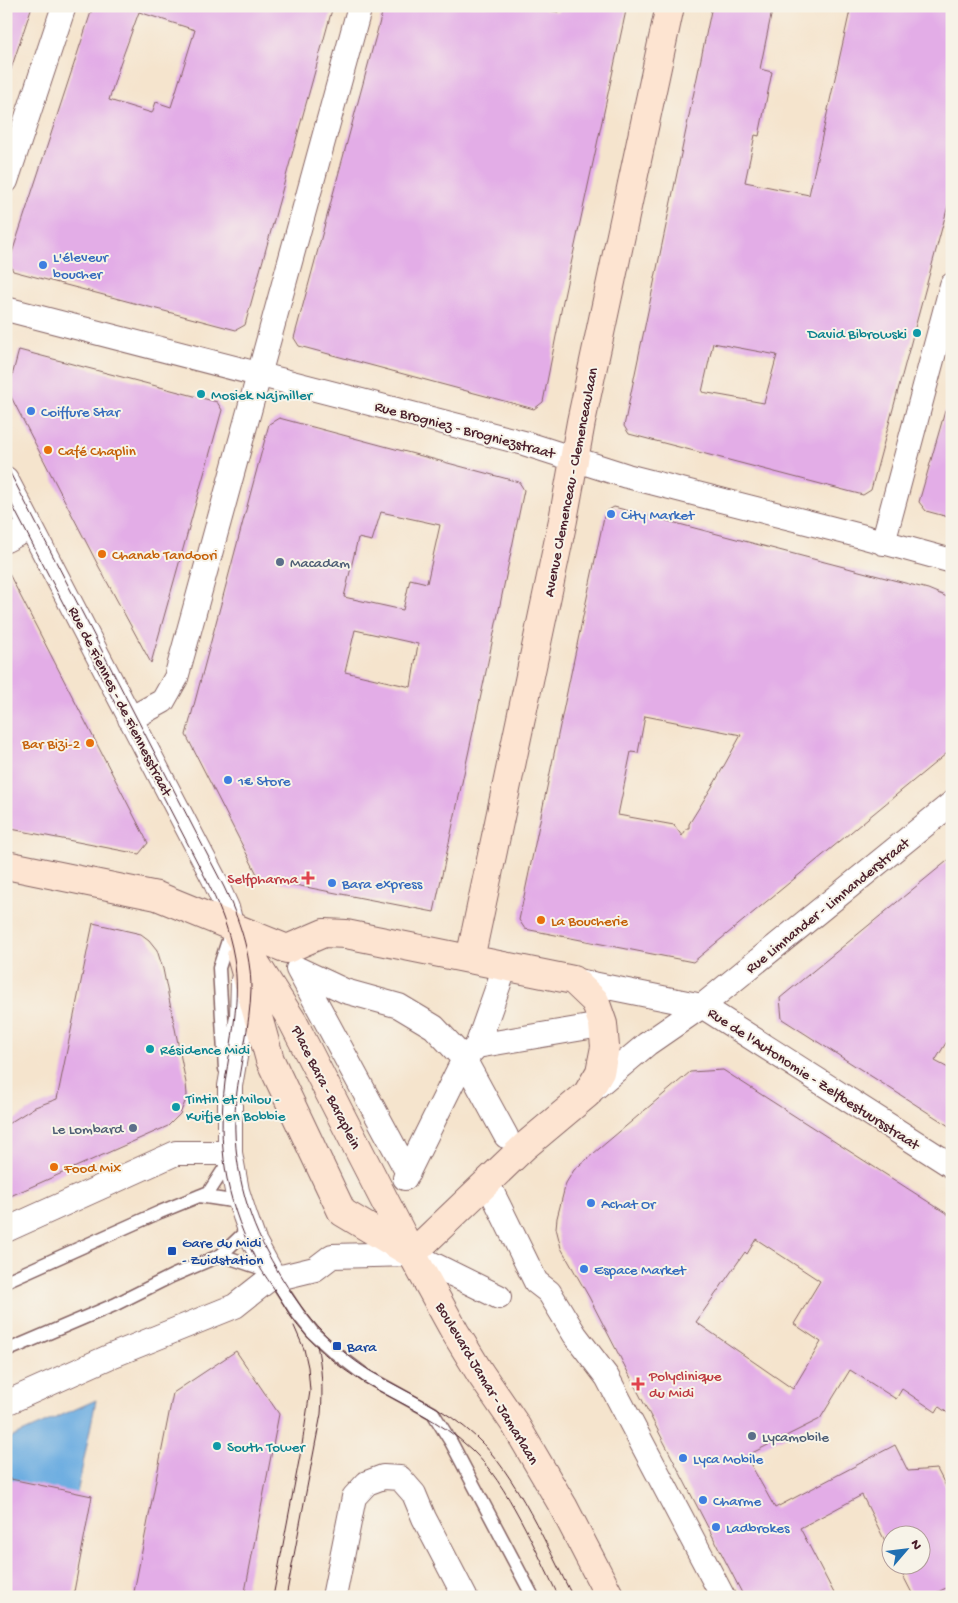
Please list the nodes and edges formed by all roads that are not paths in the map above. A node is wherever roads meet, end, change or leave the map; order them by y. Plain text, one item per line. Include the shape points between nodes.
1 (64, 6) edge
2 (360, 6) edge
3 (670, 6) edge
4 (6, 181) edge
5 (952, 285) edge
6 (6, 309) edge
7 (258, 374) junction
8 (575, 459) junction
9 (6, 479) edge
10 (32, 527) junction
11 (6, 540) edge
12 (883, 543) junction
13 (952, 561) edge
14 (130, 719) junction
15 (952, 803) edge
16 (6, 865) edge
17 (232, 926) junction
18 (470, 959) junction
19 (501, 978) dead end
20 (573, 980) junction
21 (345, 991) junction
22 (702, 1006) junction
23 (312, 1007) junction
24 (595, 1026) dead end
25 (470, 1052) junction
26 (587, 1094) junction
27 (506, 1136) dead end
28 (230, 1153) junction
29 (952, 1166) edge
30 (488, 1182) junction
31 (198, 1196) junction
32 (245, 1216) junction
33 (6, 1230) edge
34 (412, 1254) junction
35 (222, 1255) junction
36 (273, 1276) junction
37 (6, 1281) edge
38 (499, 1297) dead end
39 (6, 1352) edge
40 (6, 1403) edge
41 (334, 1597) edge
42 (465, 1597) edge
43 (533, 1597) edge
44 (610, 1597) edge
45 (723, 1597) edge

1 - 4 street
2 - 7 street
3 - 8 street, Avenue Clemenceau - Clemenceaulaan
5 - 12 street
6 - 7 street, Rue Brogniez - Brogniezstraat
7 - 8 street, Rue Brogniez - Brogniezstraat via 529,444
7 - 14 street via 176,678 163,701
8 - 12 street, Rue Brogniez - Brogniezstraat via 626,476
8 - 18 street, Avenue Clemenceau - Clemenceaulaan
9 - 10 street, Rue de Fiennes - de Fiennesstraat
10 - 11 street
10 - 14 street, Rue de Fiennes - de Fiennesstraat
12 - 13 street, Rue Brogniez - Brogniezstraat
14 - 17 street, Rue de Fiennes - de Fiennesstraat via 214,879
15 - 22 street, Rue Limnander - Limnanderstraat
16 - 17 street via 158,896
17 - 18 street via 287,949 324,933 346,934
17 - 28 street via 243,984 242,1016 230,1086
17 - 34 street, Place Bara - Baraplein via 294,1022
17 - 34 street via 270,1060 342,1212
18 - 20 street
19 - 25 street
20 - 22 street
20 - 26 street via 595,1001 603,1024 605,1047 600,1072
21 - 23 street
21 - 23 street via 298,970
21 - 25 street via 399,1006
22 - 26 street via 647,1044
22 - 29 street, Rue de l'Autonomie - Zelfbestuursstraat
23 - 25 street via 406,1175
24 - 25 street
25 - 27 street
26 - 30 street
28 - 31 lane via 209,1192
28 - 32 street
28 - 33 street via 176,1153
30 - 34 street
30 - 45 street via 536,1282 549,1292 575,1335 607,1377
31 - 32 lane via 232,1201
31 - 37 lane
32 - 35 lane via 244,1234
32 - 36 street
34 - 36 street via 332,1256 315,1269
34 - 38 street
34 - 44 street, Boulevard Jamar - Jamarlaan via 455,1332 563,1506
35 - 36 lane
35 - 39 lane
36 - 40 street via 235,1306
36 - 43 lane via 313,1333 333,1351 366,1376 433,1413
41 - 42 street via 354,1497 367,1483 383,1477 400,1478 414,1494

